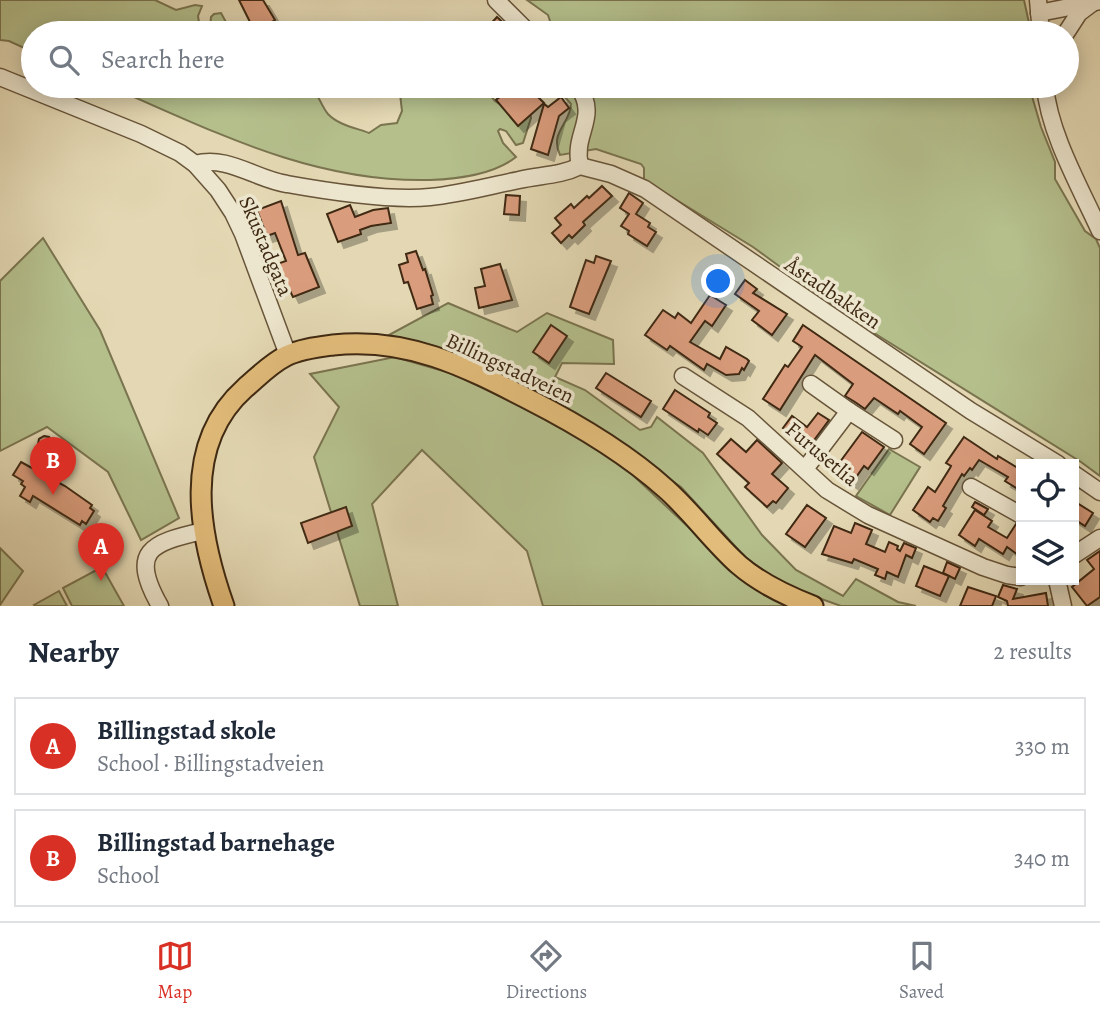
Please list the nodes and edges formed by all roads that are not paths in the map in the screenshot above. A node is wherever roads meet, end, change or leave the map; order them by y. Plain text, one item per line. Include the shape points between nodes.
1 (496, 0) edge
2 (1096, 2) edge
3 (1038, 6) edge
4 (517, 21) edge
5 (1074, 21) edge
6 (0, 76) edge
7 (21, 85) edge
8 (53, 98) edge
9 (584, 98) edge
10 (1046, 98) edge
11 (195, 164) junction
12 (580, 166) junction
13 (1100, 230) edge
14 (288, 355) junction
15 (683, 376) dead end
16 (811, 384) dead end
17 (849, 411) junction
18 (894, 440) dead end
19 (1050, 459) edge
20 (805, 469) junction
21 (1079, 477) edge
22 (971, 487) dead end
23 (1100, 492) edge
24 (1016, 512) edge
25 (203, 531) junction
26 (1100, 538) edge
27 (1079, 551) edge
28 (1016, 577) edge
29 (1058, 585) edge
30 (160, 606) edge
31 (224, 606) edge
32 (813, 606) edge
33 (1063, 606) edge

1 - 4 street
2 - 3 street
2 - 5 street
6 - 7 street, Skustadgata
8 - 11 street, Skustadgata via 148,137
9 - 12 street via 587,117 577,151
10 - 13 street via 1060,142
11 - 12 street via 229,164 284,184 427,197 564,174
11 - 14 street, Skustadgata via 233,213
12 - 19 street, Åstadbakken via 645,190 971,411
14 - 25 main road, Billingstadveien via 234,398 212,431 202,463
14 - 32 main road, Billingstadveien via 360,342 442,358 484,376 571,421 623,455 666,489 738,564 772,588
15 - 20 street, Furusetlia via 748,418
16 - 17 street
17 - 18 street
17 - 20 street
20 - 28 street, Furusetlia via 827,490 868,515 983,567
21 - 23 street
22 - 24 street
25 - 30 street via 152,548 145,559 145,572
25 - 31 main road, Billingstadveien
26 - 27 street
29 - 33 street

